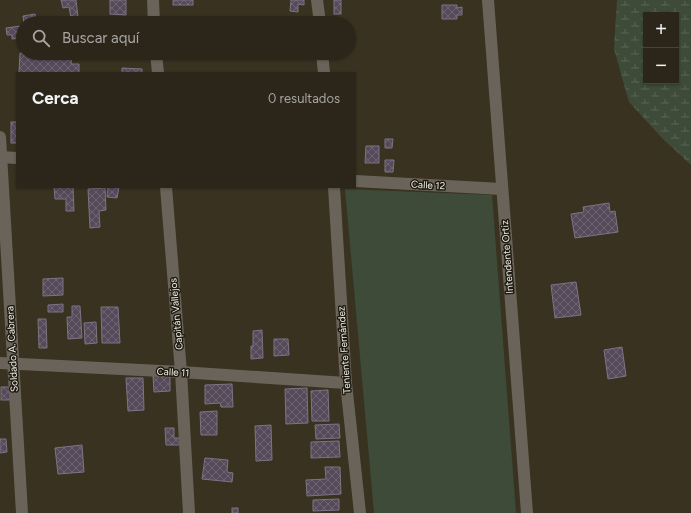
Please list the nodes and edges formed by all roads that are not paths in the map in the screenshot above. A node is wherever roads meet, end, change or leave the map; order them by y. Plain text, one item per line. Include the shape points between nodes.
1 (152, 0) edge
2 (318, 0) edge
3 (488, 0) edge
4 (153, 16) edge
5 (319, 16) edge
6 (157, 60) edge
7 (323, 60) edge
8 (158, 72) edge
9 (324, 72) edge
10 (0, 137) edge
11 (1, 157) edge
12 (16, 158) edge
13 (356, 181) edge
14 (166, 188) edge
15 (334, 188) edge
16 (502, 189) junction
17 (0, 363) edge
18 (13, 364) junction
19 (181, 372) junction
20 (346, 383) junction
21 (22, 513) edge
22 (189, 513) edge
23 (360, 513) edge
24 (527, 513) edge

1 - 4 street
2 - 5 street
3 - 16 street, Intendente Ortiz
6 - 8 street
7 - 9 street
10 - 11 street, Soldado A. Cabrera
11 - 12 street
11 - 18 street, Soldado A. Cabrera
13 - 16 street, Calle 12
14 - 19 street, Capitán Vallejos
15 - 20 street, Teniente Fernández
16 - 24 street, Intendente Ortiz
17 - 18 street, Calle 11
18 - 19 street, Calle 11
18 - 21 street, Soldado A. Cabrera
19 - 20 street, Calle 11
19 - 22 street, Capitán Vallejos
20 - 23 street, Teniente Fernández

